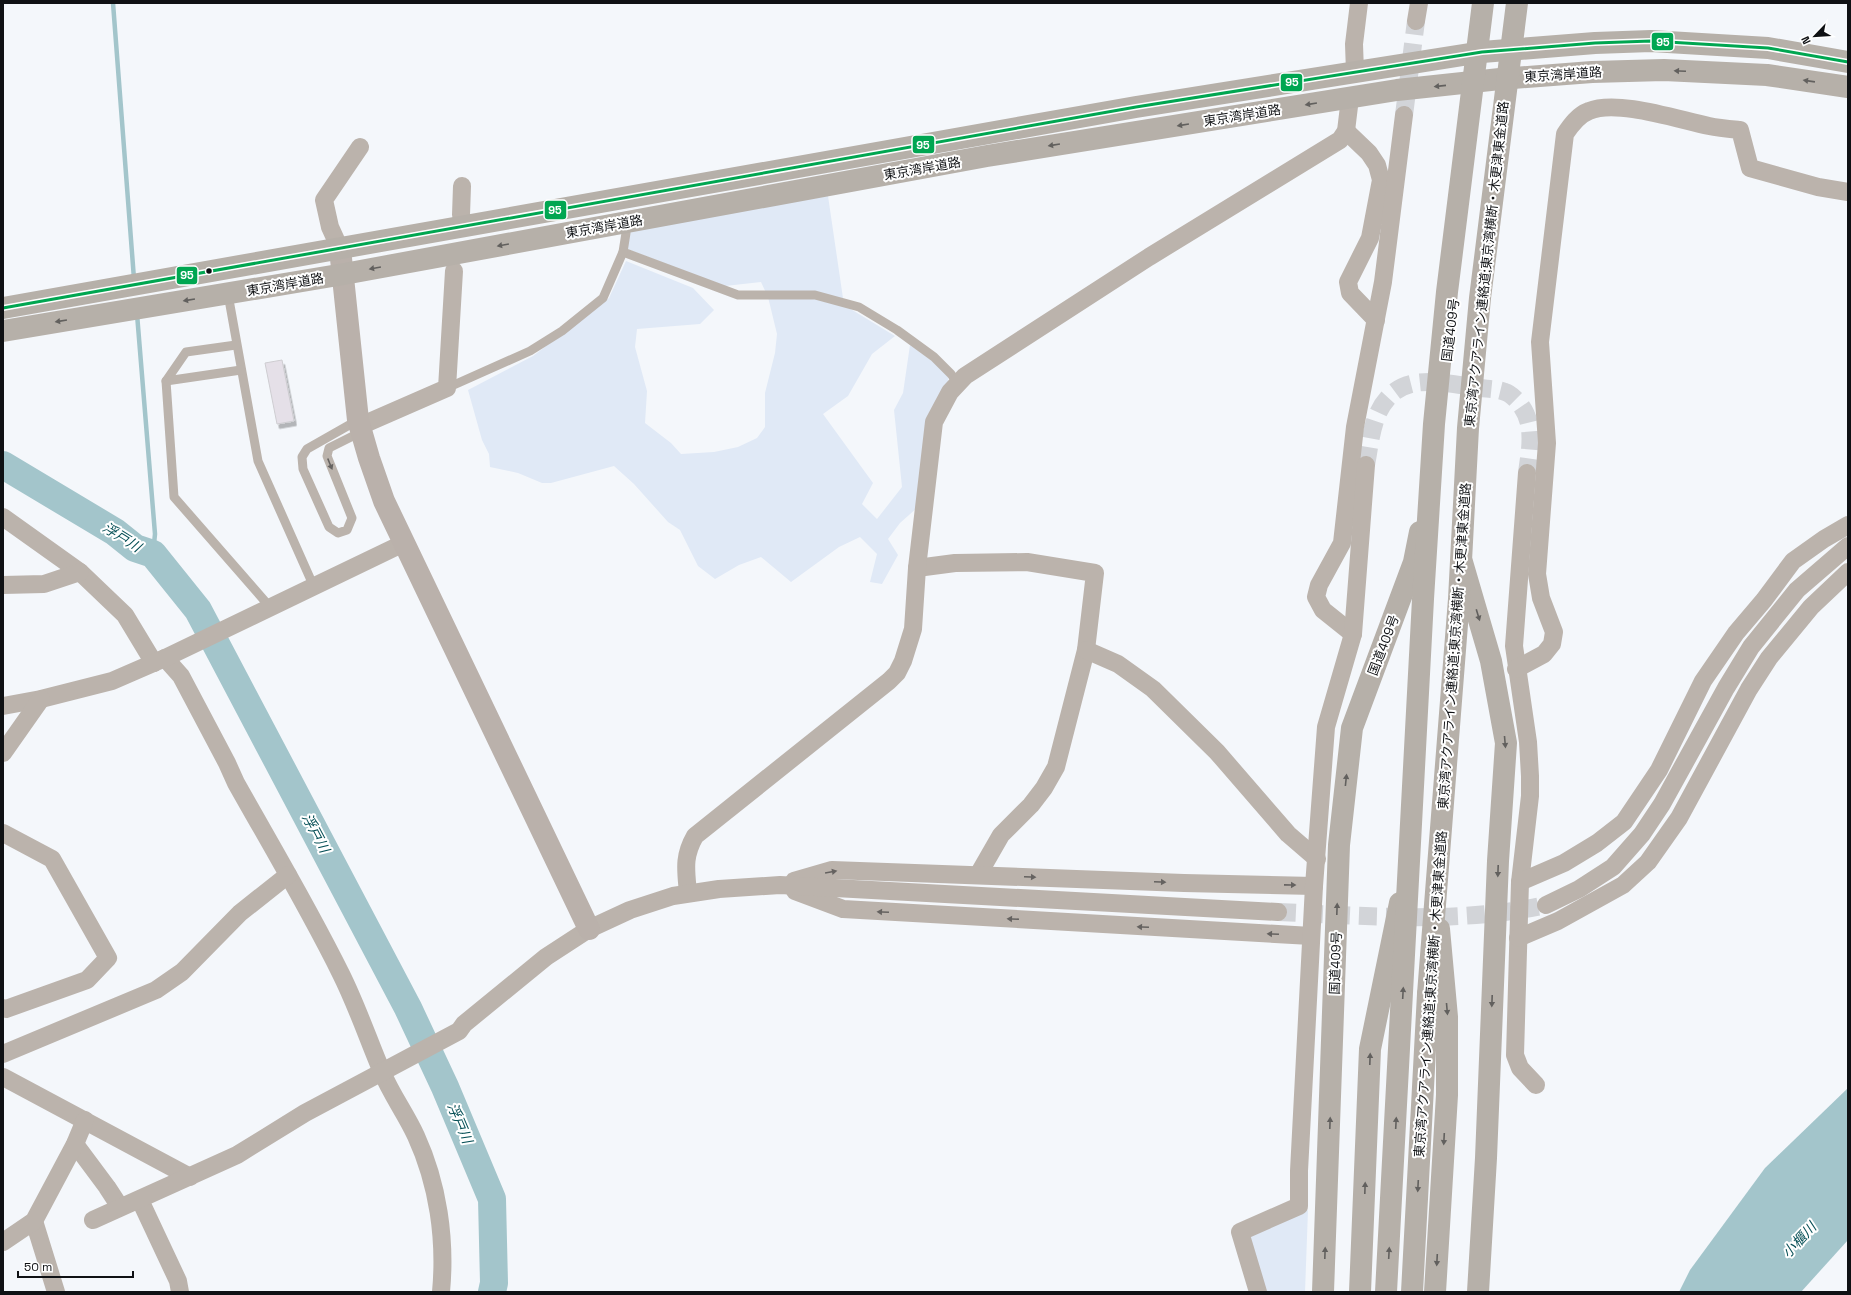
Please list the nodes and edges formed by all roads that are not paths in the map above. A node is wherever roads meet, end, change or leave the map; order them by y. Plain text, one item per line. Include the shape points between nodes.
1 (1360, 3) edge
2 (1420, 3) edge
3 (1483, 3) edge
4 (1491, 3) edge
5 (1511, 3) edge
6 (1517, 3) edge
7 (1416, 21) tunnel mouth
8 (1492, 51) junction
9 (1848, 62) edge
10 (1355, 72) junction
11 (1500, 79) junction
12 (1478, 82) junction
13 (1848, 87) edge
14 (1350, 98) junction
15 (1404, 115) tunnel mouth
16 (1346, 131) junction
17 (360, 147) dead end
18 (462, 186) dead end
19 (1848, 192) edge
20 (461, 215) dead end
21 (624, 223) junction
22 (340, 249) junction
23 (623, 252) junction
24 (454, 271) dead end
25 (344, 274) junction
26 (228, 294) junction
27 (3, 308) edge
28 (1376, 320) junction
29 (3, 331) edge
30 (236, 345) junction
31 (241, 370) junction
32 (166, 382) junction
33 (958, 384) junction
34 (447, 388) junction
35 (360, 426) junction
36 (1434, 464) junction
37 (1366, 465) tunnel mouth
38 (1526, 473) tunnel mouth
39 (3, 517) edge
40 (1453, 523) junction
41 (1848, 525) edge
42 (404, 543) junction
43 (1848, 546) edge
44 (917, 568) junction
45 (80, 572) junction
46 (1848, 572) edge
47 (3, 585) edge
48 (314, 587) junction
49 (270, 607) junction
50 (1353, 634) junction
51 (1086, 650) junction
52 (160, 661) junction
53 (1516, 669) junction
54 (41, 699) junction
55 (3, 706) edge
56 (3, 753) edge
57 (3, 833) edge
58 (1317, 860) junction
59 (288, 875) junction
60 (978, 875) junction
61 (1520, 882) junction
62 (780, 885) junction
63 (1314, 886) junction
64 (688, 893) junction
65 (1546, 906) tunnel mouth
66 (1278, 912) tunnel mouth
67 (589, 929) junction
68 (1312, 936) junction
69 (1518, 938) junction
70 (3, 1008) edge
71 (3, 1054) edge
72 (382, 1072) junction
73 (3, 1078) edge
74 (1536, 1085) dead end
75 (85, 1120) junction
76 (75, 1144) junction
77 (190, 1177) junction
78 (140, 1200) junction
79 (120, 1207) junction
80 (93, 1220) dead end
81 (34, 1222) junction
82 (3, 1242) edge
83 (56, 1292) edge
84 (180, 1292) edge
85 (441, 1292) edge
86 (1258, 1292) edge
87 (1323, 1292) edge
88 (1360, 1292) edge
89 (1386, 1292) edge
90 (1412, 1292) edge
91 (1436, 1292) edge
92 (1478, 1292) edge

1 - 10 street via 1354,44
2 - 7 street
89 -> 3 highway, 東京湾アクアライン連絡道;東京湾横断・木更津東金道路, bridge via 1434,424 1447,292
4 - 8 highway, 国道409号
5 - 8 highway, 国道409号
6 -> 90 highway, 東京湾アクアライン連絡道;東京湾横断・木更津東金道路, bridge via 1481,290 1468,428 1459,599 1428,994
8 - 9 highway, 東京湾岸道路 via 1651,41 1768,48
8 - 10 highway, 東京湾岸道路
8 - 11 highway, 国道409号
8 - 12 highway, 国道409号
10 - 22 highway, 東京湾岸道路 via 1136,107
11 - 12 highway, 東京湾岸道路
13 -> 11 highway, 東京湾岸道路 via 1767,75 1664,70
11 - 40 highway, 国道409号
12 -> 14 highway, 東京湾岸道路 via 1397,90
12 - 36 highway, 国道409号
14 - 16 street
14 -> 21 highway, 東京湾岸道路 via 987,156
15 - 28 street
16 - 28 street via 1377,165 1381,180 1370,238 1348,282 1350,293
16 - 33 street via 1340,140 1149,257 965,376
17 - 22 street via 324,200 330,227
18 - 20 street
19 - 53 street via 1818,188 1750,168 1740,130 1710,126 1657,112 1613,107 1589,110 1574,120 1564,134 1540,342 1547,443 1537,574 1541,598 1554,632 1552,644 1544,654
21 - 23 lane via 626,233
21 -> 25 highway, 東京湾岸道路
22 - 25 street
22 - 27 highway, 東京湾岸道路
23 - 33 lane via 738,295 815,295 858,307 897,330 934,357
23 - 34 lane via 603,298 562,331 530,351
24 - 34 street
25 - 26 highway, 東京湾岸道路
25 - 35 street
26 -> 29 highway, 東京湾岸道路
26 - 30 lane
28 - 50 street via 1355,427 1342,543 1319,585 1316,596 1323,610
30 - 31 lane
30 - 32 lane via 186,352
31 - 32 lane
31 - 48 lane via 258,461
32 - 49 lane via 174,497
33 - 44 street via 950,392 934,422
34 - 35 street
35 -> 35 lane via 329,448 327,456 352,518 348,530 338,533 329,527 303,470 302,457 307,449
35 - 42 street via 384,501
87 -> 36 highway, 国道409号 via 1339,845 1352,728 1414,562
88 -> 36 highway via 1370,1049 1400,904 1429,586
37 - 50 street
38 - 53 street via 1515,614
39 - 45 street
40 -> 91 highway via 1432,855 1447,1016 1447,1094
40 -> 92 highway, 国道409号 via 1458,551 1491,661 1506,743
41 - 61 street via 1793,561 1736,633 1703,681 1658,770 1624,822 1597,843 1564,863
42 - 48 street
42 - 67 street
43 - 65 street via 1797,590 1751,647 1662,804 1642,834 1613,867
44 - 51 street via 955,563 1026,562 1095,573
44 - 64 street via 913,628 897,672 695,836 687,849
45 - 47 street via 44,584
45 - 52 street via 125,615
46 - 69 street via 1811,607 1769,658 1749,689 1679,818 1648,862 1623,885 1558,921
48 - 49 street
49 - 52 street
50 - 58 street via 1326,727
51 - 58 street via 1118,664 1153,689 1217,752 1288,834
51 - 60 street via 1056,767 1031,805 1001,835
52 - 54 street via 112,681
52 - 59 street via 180,676 236,784
53 - 61 street via 1528,742 1530,776
54 - 55 street
54 - 56 street
57 - 70 street via 52,859 108,958 87,980
58 - 63 street
59 - 71 street via 240,913 182,972 156,990
59 - 72 street via 341,974
62 -> 60 street via 832,870
60 -> 63 street
61 - 69 street
62 - 64 street
62 - 66 street
68 -> 62 street via 843,909
63 - 68 street
64 - 67 street via 630,910
67 - 72 street via 546,957 459,1030
68 - 86 street via 1299,1206 1240,1232
69 - 74 street via 1516,1055 1520,1068
72 - 77 street via 304,1113 237,1155
72 - 85 street via 416,1135 430,1172 439,1207 443,1266
73 - 75 street
75 - 76 street
75 - 77 street
76 - 79 street
76 - 81 street
77 - 78 street
78 - 79 street
78 - 84 street via 178,1281
79 - 80 street
81 - 82 street
81 - 83 street

